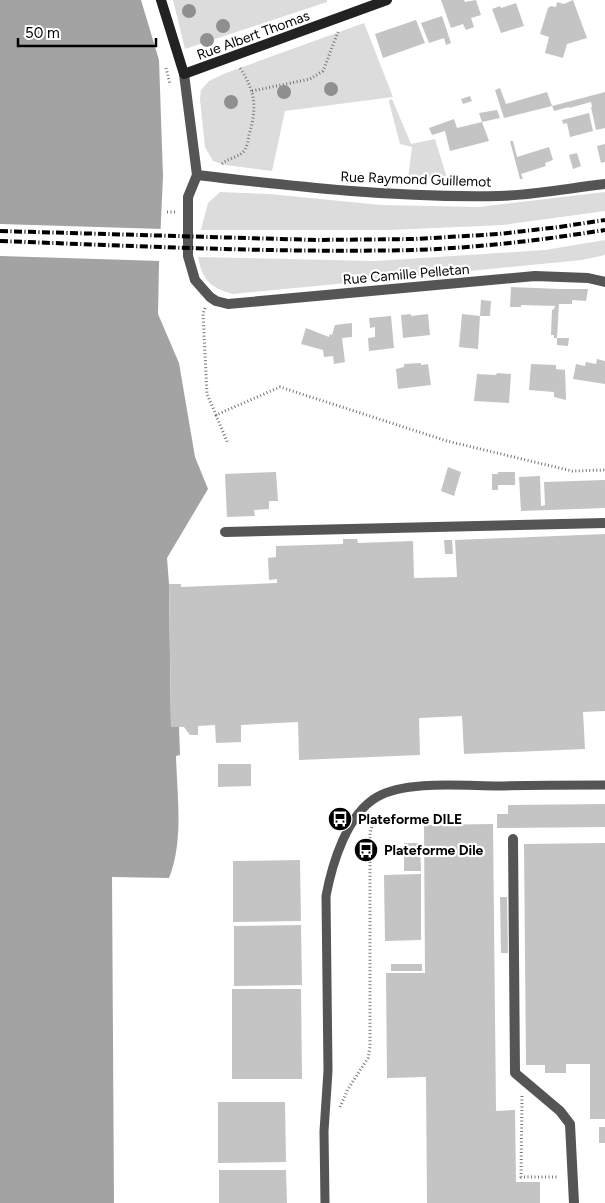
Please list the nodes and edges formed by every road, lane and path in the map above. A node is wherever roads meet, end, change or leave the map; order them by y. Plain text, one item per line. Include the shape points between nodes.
1 (161, 0) edge
2 (387, 0) edge
3 (337, 19) junction
4 (233, 57) junction
5 (165, 67) dead end
6 (184, 74) junction
7 (170, 86) dead end
8 (252, 91) junction
9 (196, 175) junction
10 (218, 178) junction
11 (605, 184) edge
12 (605, 282) edge
13 (199, 304) dead end
14 (216, 415) junction
15 (228, 444) dead end
16 (605, 470) edge
17 (605, 523) edge
18 (225, 532) dead end
19 (605, 785) edge
20 (378, 814) dead end
21 (513, 838) dead end
22 (339, 1110) dead end
23 (324, 1203) edge
24 (574, 1203) edge

1 - 6 street
2 - 3 street, Rue Albert Thomas
3 - 4 street, Rue Albert Thomas
3 - 8 path via 338,31 323,70 310,79
4 - 6 street, Rue Albert Thomas
4 - 8 path
5 - 7 path
6 - 9 street
8 - 10 path via 255,109 246,147 242,154 221,164
9 - 10 street, Rue Raymond Guillemot
9 - 12 street, Rue Camille Pelletan via 188,197 188,256 195,280 216,301 228,304 535,276 588,278
10 - 11 street, Rue Raymond Guillemot via 395,195 501,196
13 - 14 path via 205,309 207,394
14 - 15 path
14 - 16 path via 280,388 447,441 572,471
17 - 18 street
19 - 23 lane via 399,788 377,797 356,816 340,846 326,896 328,1071
20 - 22 path via 370,833 370,1047 368,1058 348,1088
21 - 24 street via 515,1074 570,1124

